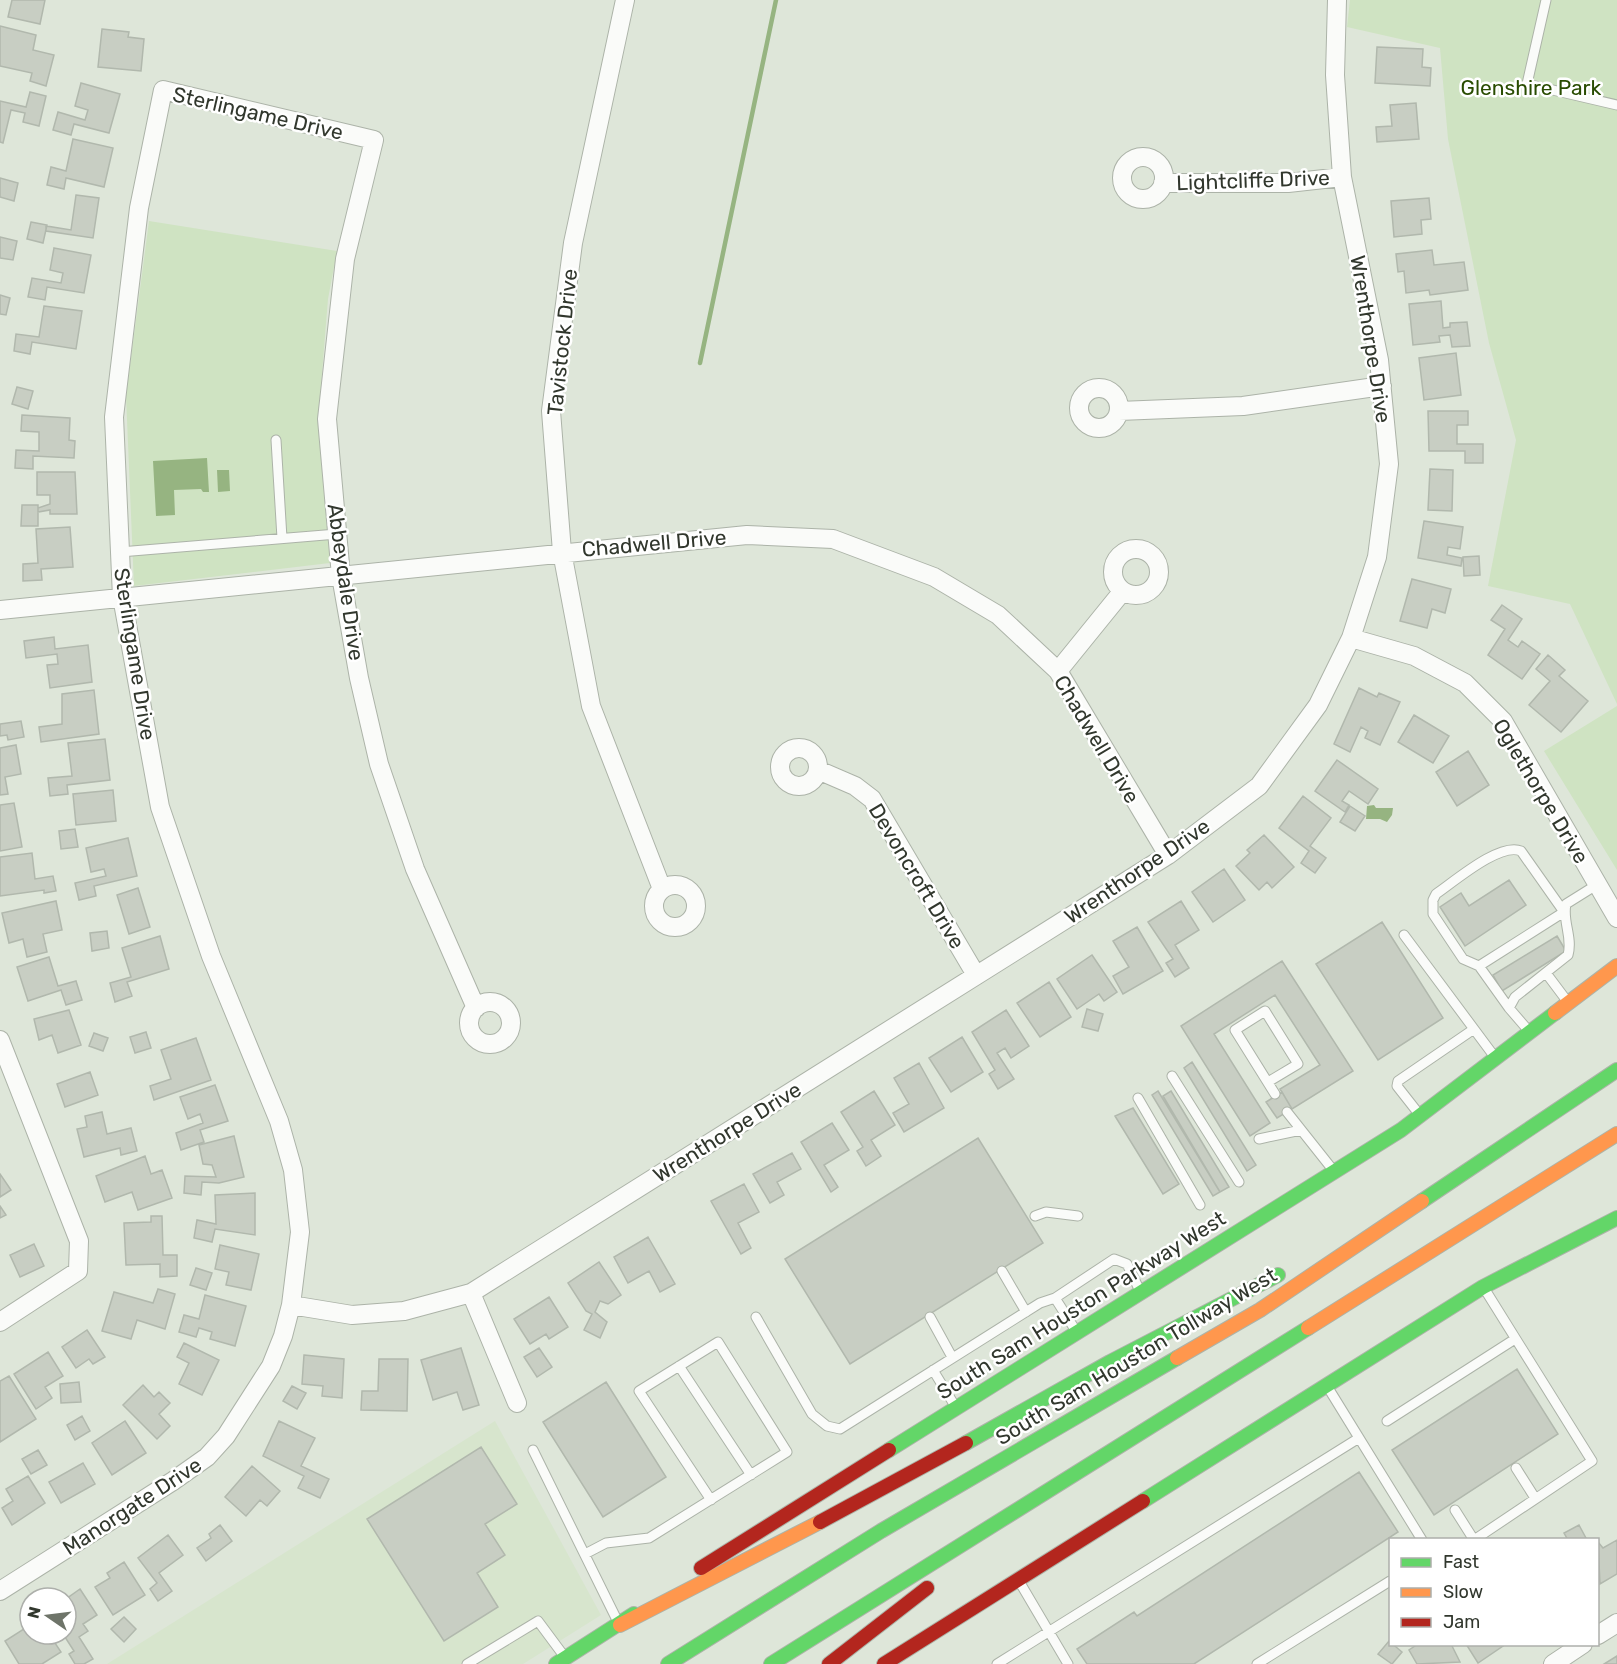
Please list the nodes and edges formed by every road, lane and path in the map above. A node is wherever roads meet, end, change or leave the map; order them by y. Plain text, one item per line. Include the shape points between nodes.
1 (625, 0) edge
2 (1337, 0) edge
3 (1546, 0) edge
4 (1617, 105) edge
5 (374, 140) joint
6 (1342, 177) junction
7 (1164, 183) dead end
8 (1382, 386) junction
9 (1119, 411) dead end
10 (276, 440) dead end
11 (338, 534) junction
12 (282, 538) junction
13 (120, 552) junction
14 (562, 552) junction
15 (341, 576) junction
16 (1122, 592) dead end
17 (122, 597) junction
18 (0, 610) edge
19 (1351, 638) junction
20 (1058, 671) junction
21 (818, 770) dead end
22 (1168, 855) junction
23 (1598, 884) junction
24 (662, 889) dead end
25 (1564, 912) junction
26 (1617, 918) edge
27 (1404, 934) dead end
28 (1479, 966) junction
29 (1617, 966) edge
30 (1546, 973) junction
31 (976, 975) junction
32 (1569, 1003) junction
33 (476, 1008) dead end
34 (1509, 1008) junction
35 (1474, 1029) junction
36 (1529, 1032) junction
37 (0, 1040) edge
38 (1495, 1058) junction
39 (1617, 1070) edge
40 (1172, 1076) dead end
41 (1268, 1082) junction
42 (1275, 1094) dead end
43 (1138, 1098) dead end
44 (1287, 1112) dead end
45 (1420, 1115) junction
46 (1301, 1130) junction
47 (1617, 1134) edge
48 (1259, 1138) dead end
49 (1335, 1171) junction
50 (1239, 1182) dead end
51 (1424, 1199) junction
52 (1200, 1205) dead end
53 (1035, 1216) dead end
54 (1078, 1216) dead end
55 (1617, 1218) edge
56 (1309, 1259) dead end
57 (1288, 1270) dead end
58 (1002, 1271) dead end
59 (1483, 1287) junction
60 (471, 1293) junction
61 (1141, 1293) junction
62 (1055, 1298) junction
63 (291, 1305) junction
64 (1026, 1311) junction
65 (756, 1317) dead end
66 (930, 1317) dead end
67 (0, 1323) edge
68 (1077, 1333) junction
69 (1515, 1339) junction
70 (952, 1358) junction
71 (679, 1366) junction
72 (933, 1370) junction
73 (1327, 1386) junction
74 (517, 1403) dead end
75 (956, 1408) junction
76 (1388, 1421) dead end
77 (1359, 1438) junction
78 (533, 1450) dead end
79 (1107, 1453) junction
80 (1516, 1468) dead end
81 (751, 1475) junction
82 (1535, 1498) junction
83 (711, 1500) junction
84 (1455, 1510) dead end
85 (1421, 1538) edge
86 (1473, 1538) edge
87 (1475, 1538) edge
88 (585, 1554) junction
89 (1018, 1580) junction
90 (1389, 1582) edge
91 (0, 1592) edge
92 (1617, 1623) edge
93 (620, 1625) junction
94 (1048, 1632) junction
95 (1599, 1634) edge
96 (1580, 1646) edge
97 (561, 1661) edge
98 (467, 1664) edge
99 (668, 1664) edge
100 (771, 1664) edge
101 (829, 1664) edge
102 (884, 1664) edge
103 (997, 1664) edge
104 (1068, 1664) edge
105 (1257, 1664) edge
106 (1553, 1664) edge

1 - 14 street, Tavistock Drive via 573,243 551,411
2 - 6 street, Wrenthorpe Drive via 1335,75
3 - 4 lane via 1527,84
5 - 11 street, Abbeydale Drive via 345,259 327,419
5 - 13 street, Sterlingame Drive via 164,90 139,208 114,417
6 - 7 street, Lightcliffe Drive via 1288,183
6 - 8 street, Wrenthorpe Drive
8 - 9 street via 1243,406
8 - 19 street, Wrenthorpe Drive via 1389,464 1377,557
10 - 12 lane
11 - 12 lane
11 - 15 street, Abbeydale Drive
12 - 13 lane
13 - 17 street, Sterlingame Drive
14 - 15 street, Chadwell Drive
14 - 20 street, Chadwell Drive via 747,535 833,539 934,576 998,615
14 - 24 street, Tavistock Drive via 591,706
15 - 17 street, Chadwell Drive
15 - 33 street, Abbeydale Drive via 379,764 415,869
16 - 20 street
17 - 18 street, Chadwell Drive
17 - 63 street, Sterlingame Drive via 160,807 212,956 279,1121 293,1170 300,1232
19 - 22 street, Wrenthorpe Drive via 1318,705 1259,786
19 - 23 street, Oglethorpe Drive via 1414,656 1465,683 1503,721
20 - 22 street, Chadwell Drive
21 - 31 street, Devoncroft Drive via 855,786 872,799
22 - 31 street, Wrenthorpe Drive
23 - 25 lane via 1566,904
23 - 26 street, Oglethorpe Drive
25 - 28 lane
25 - 28 lane via 1521,851 1514,848 1499,852 1436,894 1433,900 1433,914 1463,959
25 - 30 lane via 1570,949
27 - 35 lane
28 - 34 lane
29 - 32 main road, South Sam Houston Parkway West
30 - 32 lane
30 - 34 lane via 1515,997
31 - 60 street, Wrenthorpe Drive
32 - 36 main road, South Sam Houston Parkway West
34 - 36 lane
35 - 38 lane
35 - 45 lane via 1398,1082 1397,1086
36 - 38 main road, South Sam Houston Parkway West
37 - 67 street via 79,1241 78,1271
38 - 45 main road, South Sam Houston Parkway West
39 - 51 main road, South Sam Houston Tollway West
40 - 50 lane
41 - 41 lane via 1235,1030 1265,1011 1298,1064
41 - 42 lane
43 - 52 lane
44 - 46 lane
45 - 49 main road, South Sam Houston Parkway West
46 - 48 lane
46 - 49 lane
47 - 79 main road
49 - 61 main road, South Sam Houston Parkway West
51 - 56 main road
51 - 99 main road, South Sam Houston Tollway West via 1260,1310 880,1531
53 - 54 lane via 1046,1212
55 - 59 main road
57 - 93 main road via 1110,1362 873,1495
58 - 64 lane
59 - 69 lane
59 - 73 main road
60 - 63 street, Wrenthorpe Drive via 404,1311 362,1314
60 - 74 street
61 - 62 lane via 1127,1264 1114,1259
61 - 68 main road, South Sam Houston Parkway West
62 - 64 lane
62 - 68 lane
63 - 91 street, Manorgate Drive via 272,1366 207,1457
64 - 70 lane
65 - 72 lane via 812,1414 826,1426 840,1429
66 - 70 lane
68 - 75 main road, South Sam Houston Parkway West
69 - 76 lane
69 - 82 lane via 1592,1461
70 - 72 lane
71 - 81 lane
71 - 81 lane via 718,1342 787,1452
71 - 83 lane via 639,1391
72 - 75 lane
73 - 77 lane
73 - 89 main road
75 - 93 main road, South Sam Houston Parkway West via 693,1573
77 - 85 lane
77 - 94 lane
78 - 88 lane
79 - 100 main road
79 - 101 main road
80 - 82 lane
81 - 83 lane
82 - 87 lane
83 - 88 lane via 649,1538 606,1543
84 - 86 lane
88 - 93 lane
89 - 94 lane
89 - 102 main road
90 - 105 lane
92 - 95 street
93 - 97 main road, South Sam Houston Parkway West
94 - 103 lane
94 - 104 lane
96 - 106 street
97 - 98 lane via 538,1621

